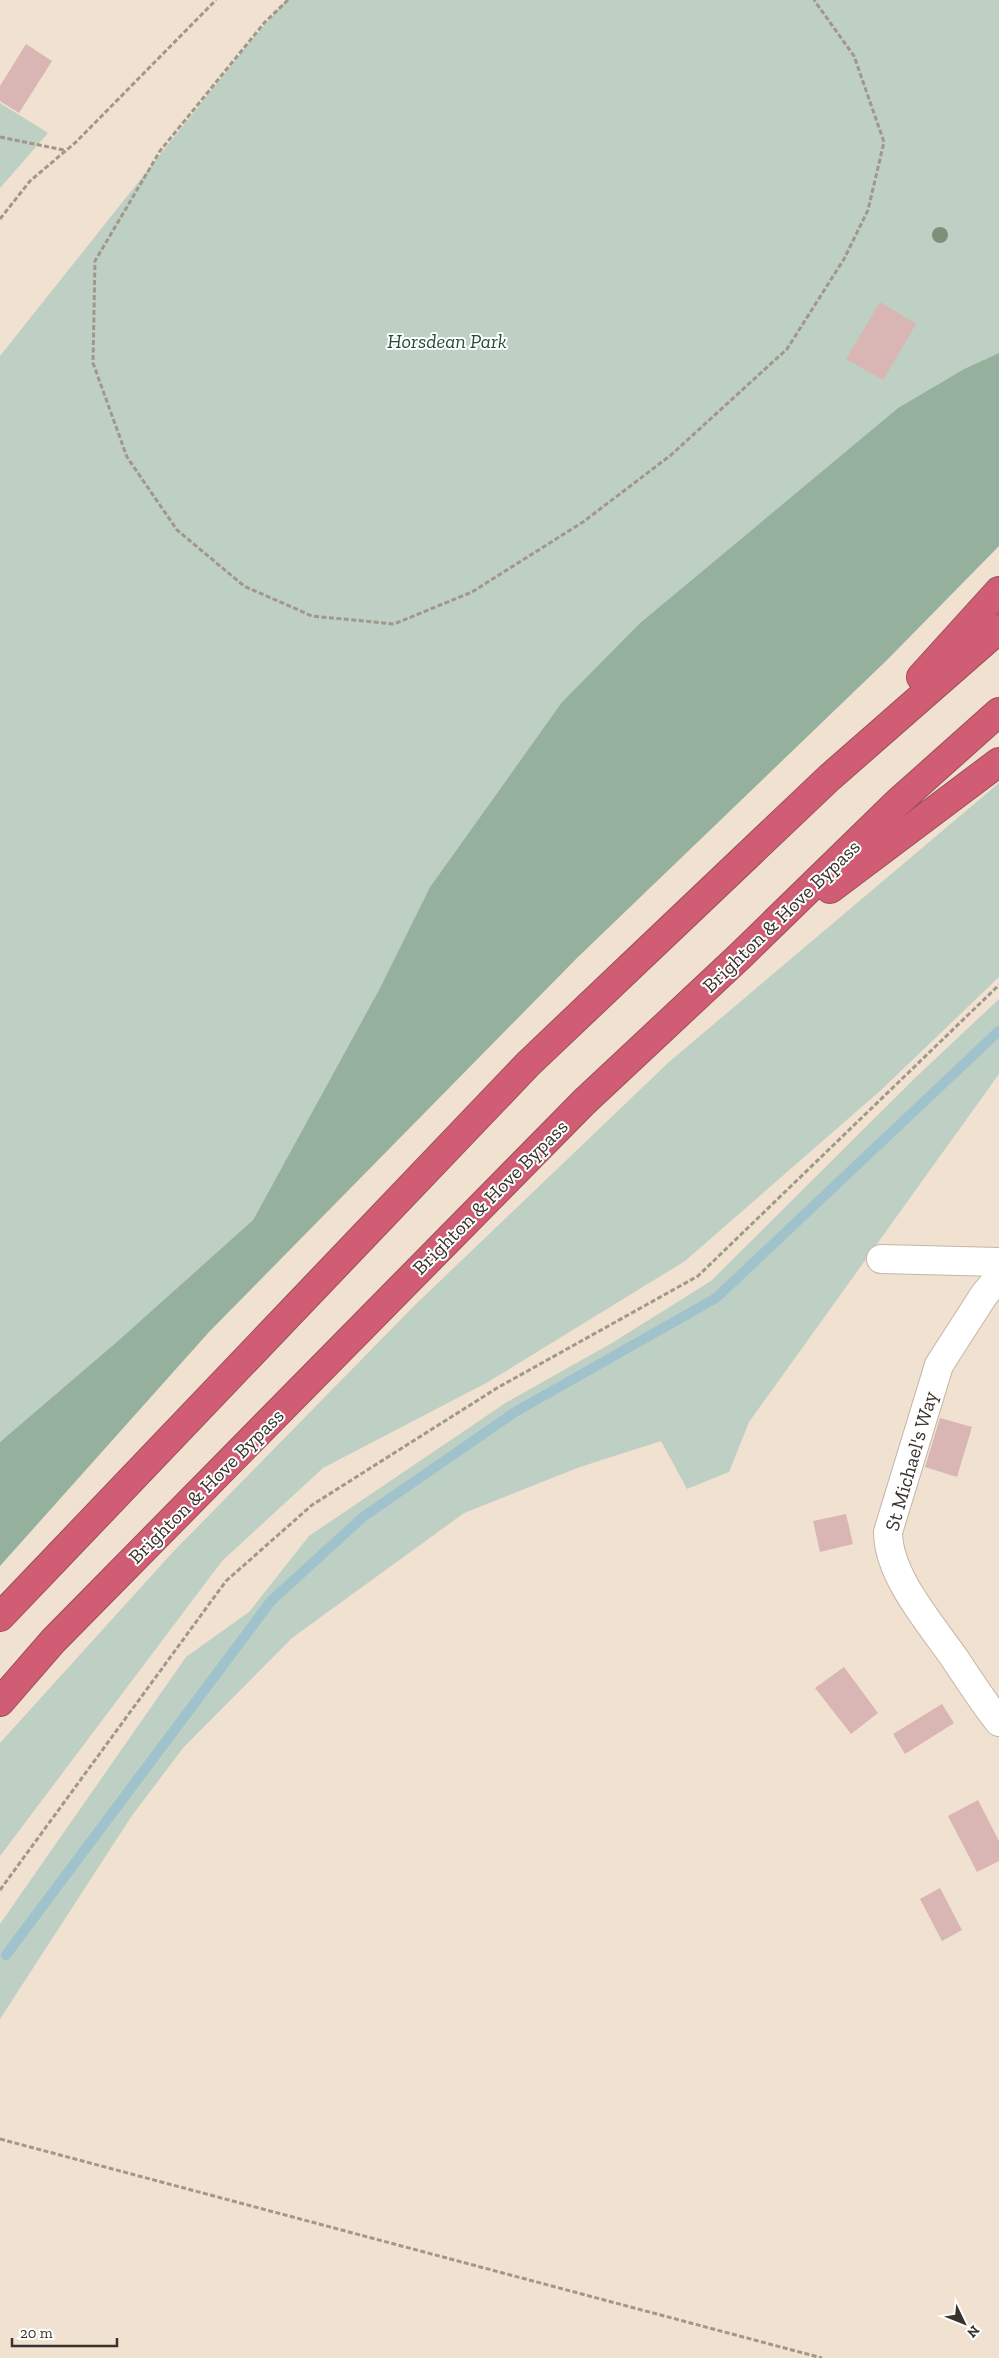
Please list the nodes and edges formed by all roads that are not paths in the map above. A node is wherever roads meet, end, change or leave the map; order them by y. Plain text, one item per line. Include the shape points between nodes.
1 (999, 591) edge
2 (999, 628) edge
3 (999, 712) edge
4 (999, 762) edge
5 (829, 778) junction
6 (740, 956) junction
7 (881, 1259) dead end
8 (999, 1262) edge
9 (999, 1277) edge
10 (0, 1616) edge
11 (0, 1702) edge
12 (999, 1722) edge

1 - 5 highway
2 - 5 highway
3 - 6 highway, Brighton & Hove Bypass via 897,803
4 - 6 highway
5 - 10 highway via 528,1064
6 - 11 highway, Brighton & Hove Bypass via 577,1109 53,1641
7 - 8 lane
9 - 12 lane, St Michael's Way via 939,1365 888,1532 890,1553 918,1606

